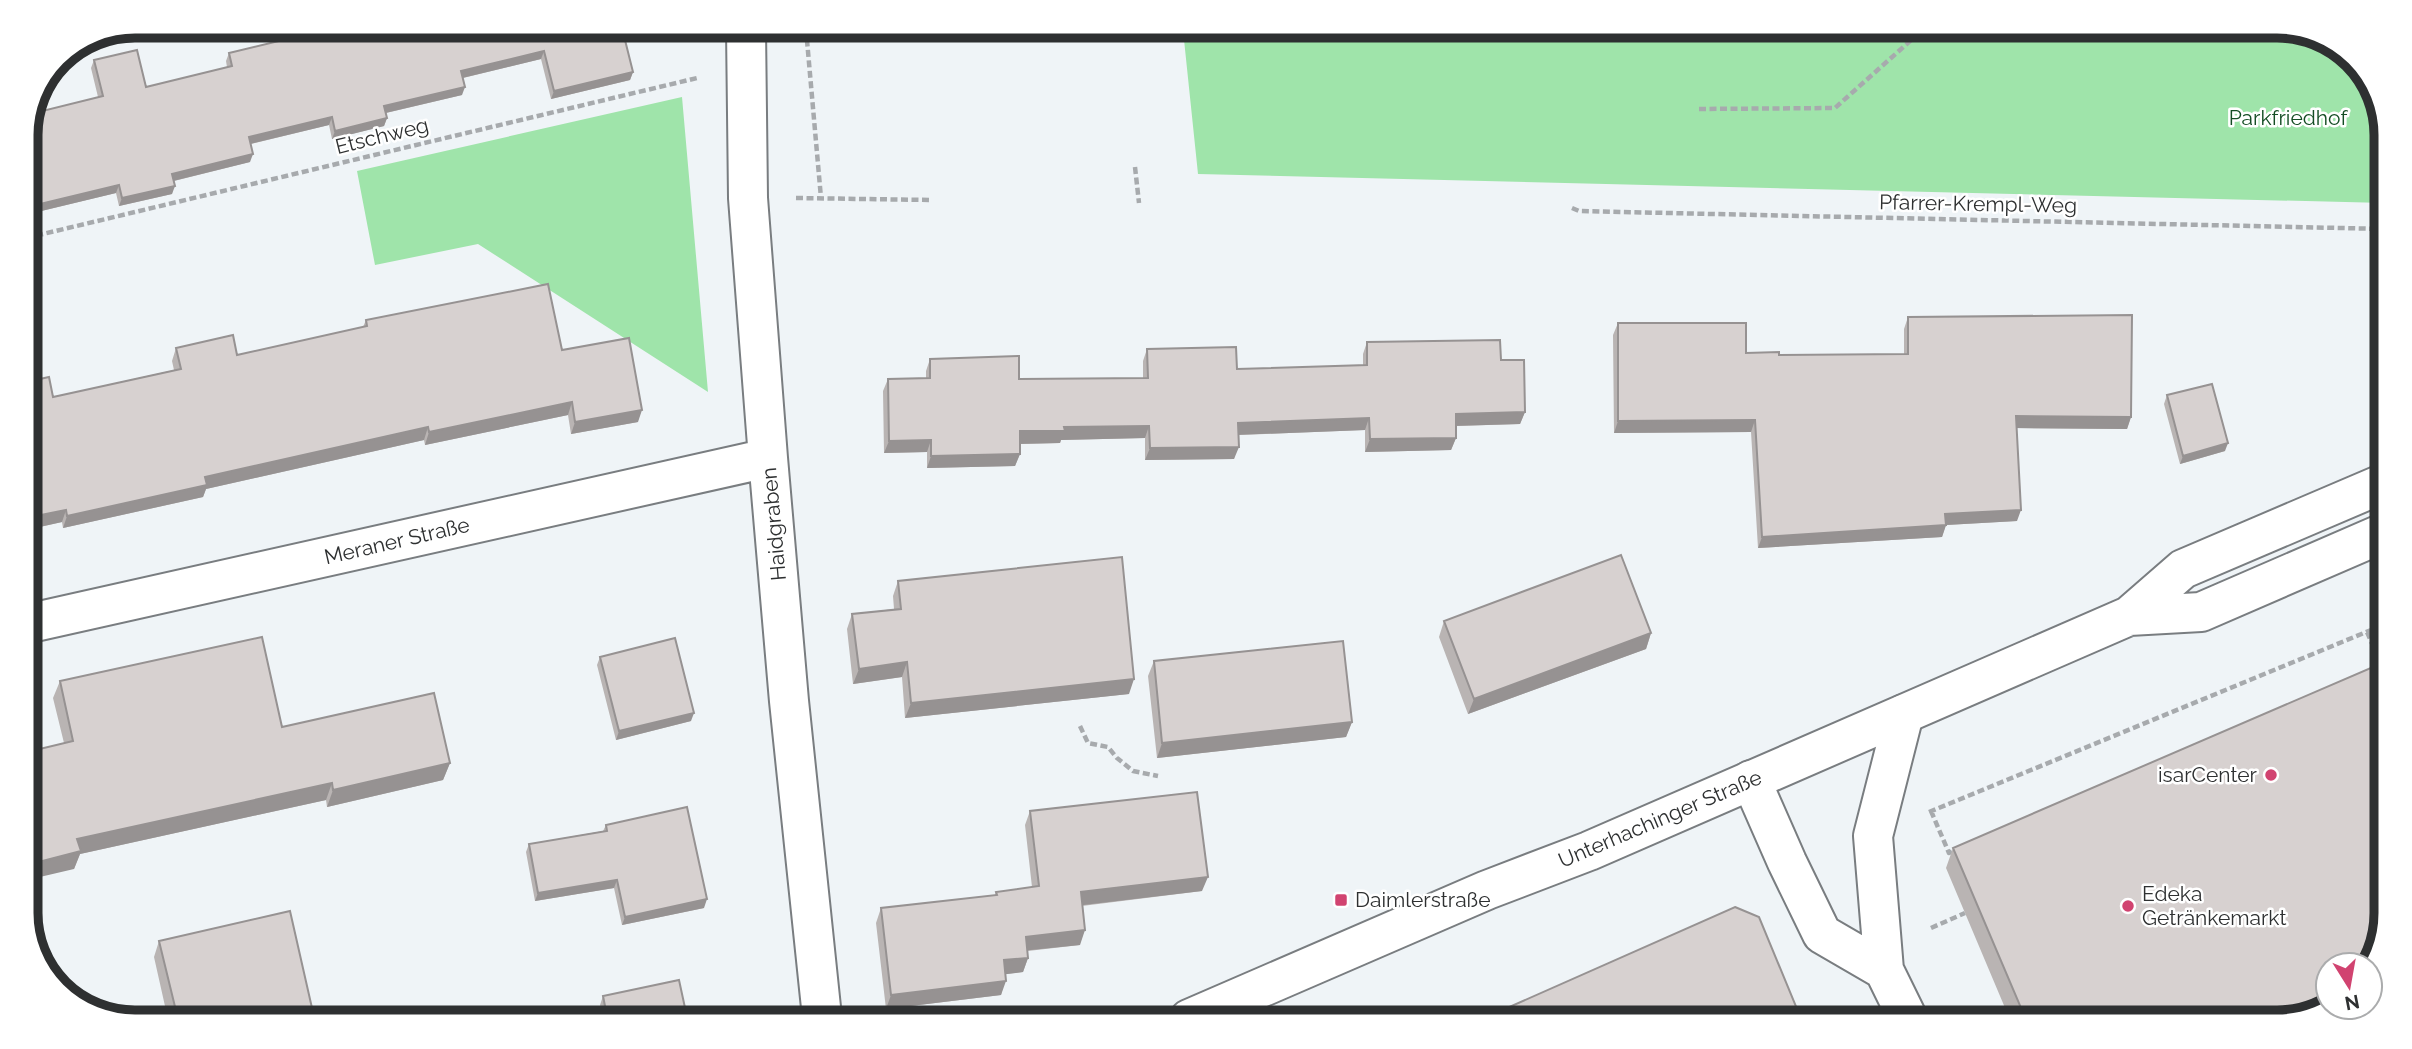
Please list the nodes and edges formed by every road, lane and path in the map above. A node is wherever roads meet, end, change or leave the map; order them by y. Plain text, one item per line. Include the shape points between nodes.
1 (746, 38) edge
2 (807, 38) edge
3 (1913, 38) edge
4 (746, 70) junction
5 (1699, 108) dead end
6 (1135, 167) dead end
7 (931, 200) dead end
8 (1139, 203) dead end
9 (1572, 208) dead end
10 (2373, 229) edge
11 (39, 235) edge
12 (768, 457) junction
13 (2373, 488) edge
14 (2374, 537) edge
15 (2129, 616) junction
16 (39, 621) edge
17 (2374, 629) edge
18 (2367, 632) junction
19 (2374, 647) edge
20 (1904, 714) junction
21 (1080, 726) dead end
22 (1158, 776) dead end
23 (1752, 780) junction
24 (1931, 811) junction
25 (1873, 836) junction
26 (1962, 847) edge
27 (1884, 970) junction
28 (821, 1011) edge
29 (1205, 1011) edge
30 (1904, 1011) edge

1 - 4 street, Haidgraben
2 - 7 path via 821,198
3 - 5 path via 1835,108
4 - 11 path, Etschweg via 685,80
4 - 12 street, Haidgraben via 748,198
6 - 8 path
9 - 10 path, Pfarrer-Krempl-Weg
12 - 16 street, Meraner Straße
12 - 28 street, Haidgraben
13 - 15 street, Unterhachinger Straße via 2183,569
14 - 15 street, Unterhachinger Straße via 2201,612
15 - 20 street, Unterhachinger Straße
17 - 18 path
18 - 19 path
18 - 24 path
20 - 23 street, Unterhachinger Straße
20 - 25 street
21 - 22 path via 1088,743 1108,747 1133,771
23 - 27 street via 1822,934
23 - 29 street, Unterhachinger Straße
24 - 25 path
24 - 26 path via 1949,853
25 - 27 street
27 - 30 street

